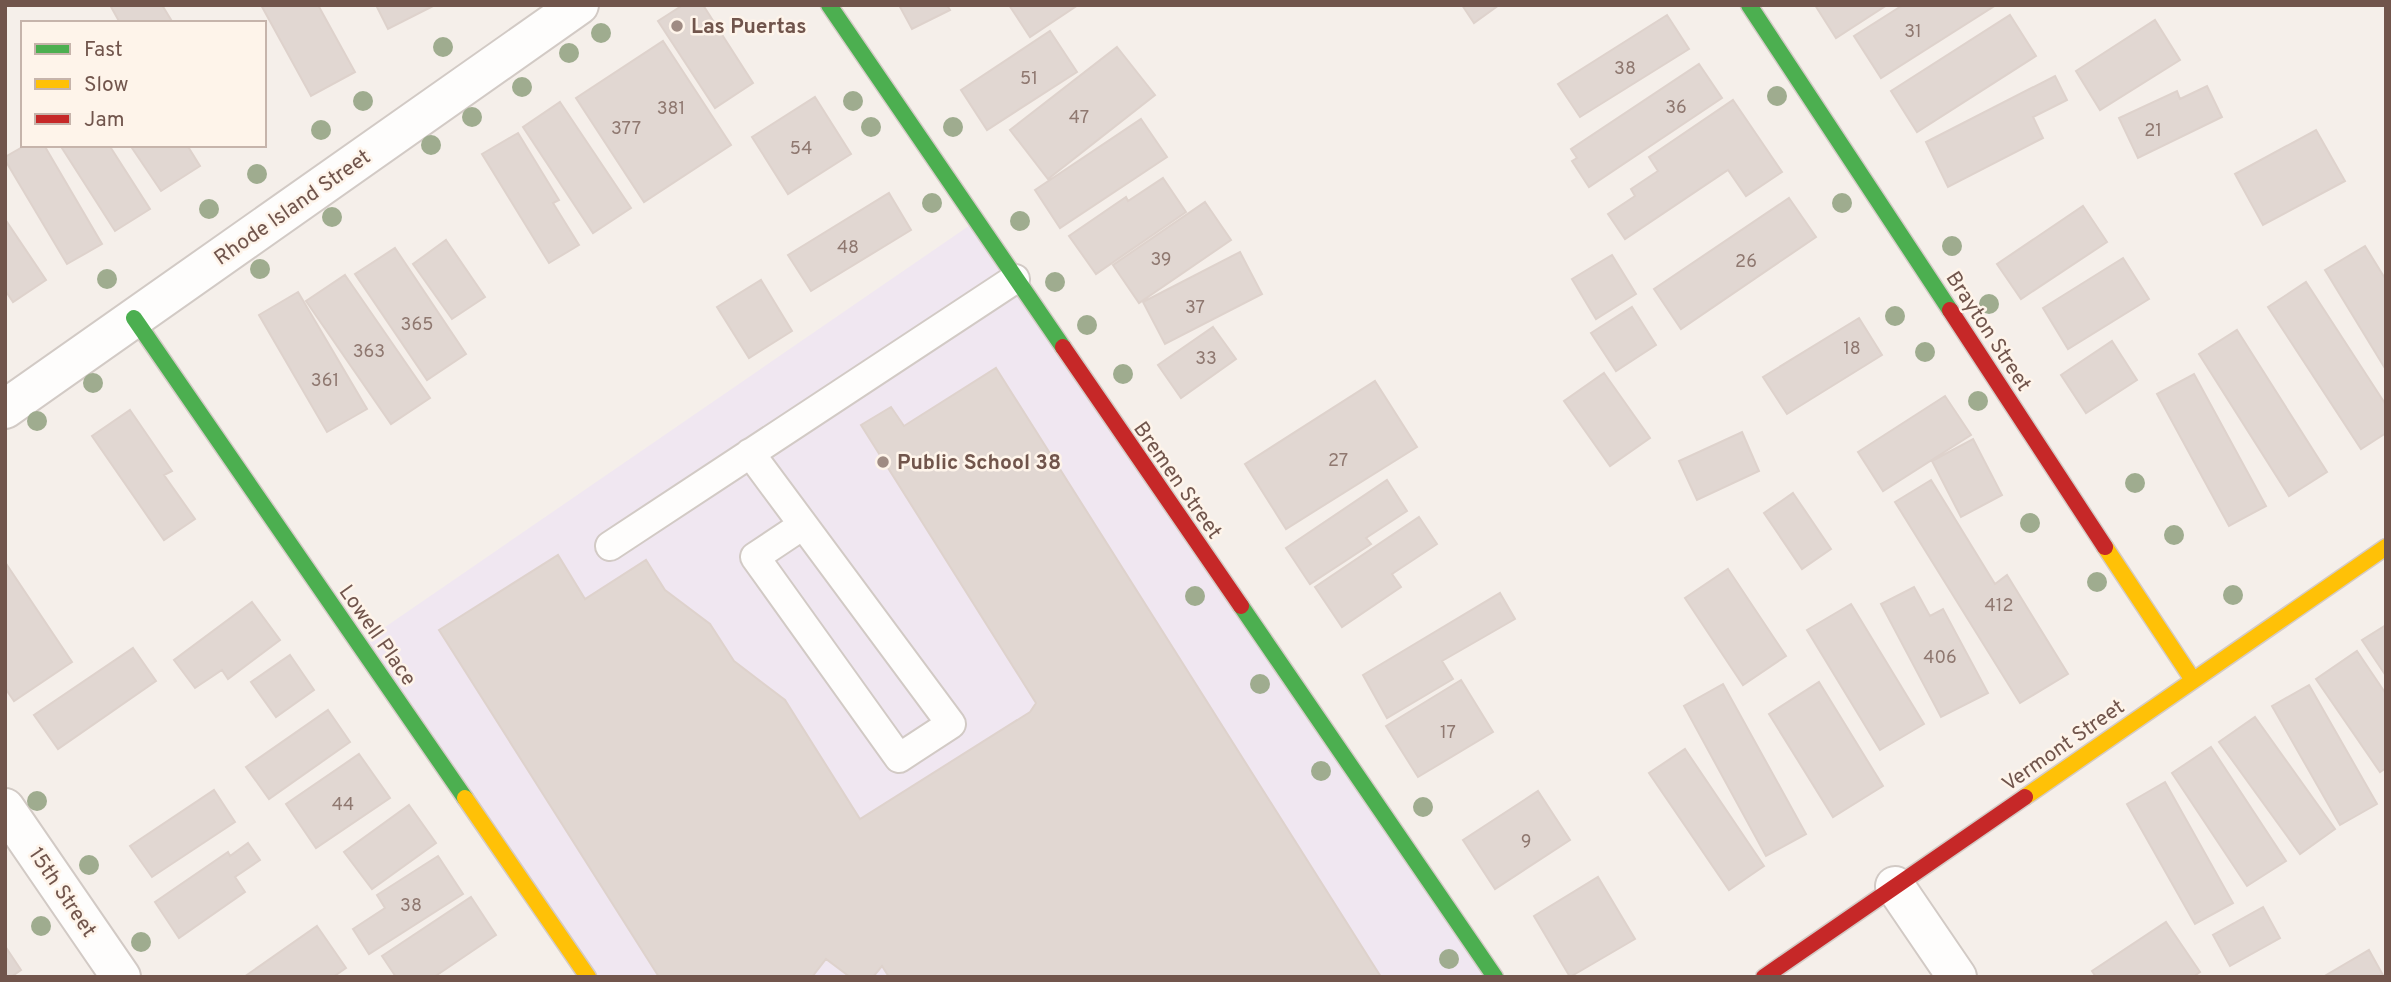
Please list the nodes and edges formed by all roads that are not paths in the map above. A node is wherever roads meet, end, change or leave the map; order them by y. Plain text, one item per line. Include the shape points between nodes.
1 (579, 5) edge
2 (829, 5) edge
3 (1749, 5) edge
4 (1015, 279) junction
5 (134, 318) junction
6 (5, 409) edge
7 (750, 453) junction
8 (803, 525) junction
9 (610, 546) dead end
10 (2386, 547) edge
11 (2193, 680) junction
12 (5, 808) edge
13 (1895, 886) junction
14 (121, 977) edge
15 (588, 977) edge
16 (1495, 977) edge
17 (1764, 977) edge
18 (1957, 977) edge

1 - 5 street, Rhode Island Street
2 - 4 street, Bremen Street
3 - 11 street, Brayton Street
4 - 7 lane
4 - 16 street, Bremen Street
5 - 6 street, Rhode Island Street
5 - 15 street, Lowell Place
7 - 8 lane
7 - 9 lane
8 - 8 lane via 951,724 899,758 755,557
10 - 11 street, Vermont Street
11 - 13 street, Vermont Street
12 - 14 street, 15th Street
13 - 17 street, Vermont Street
13 - 18 street

